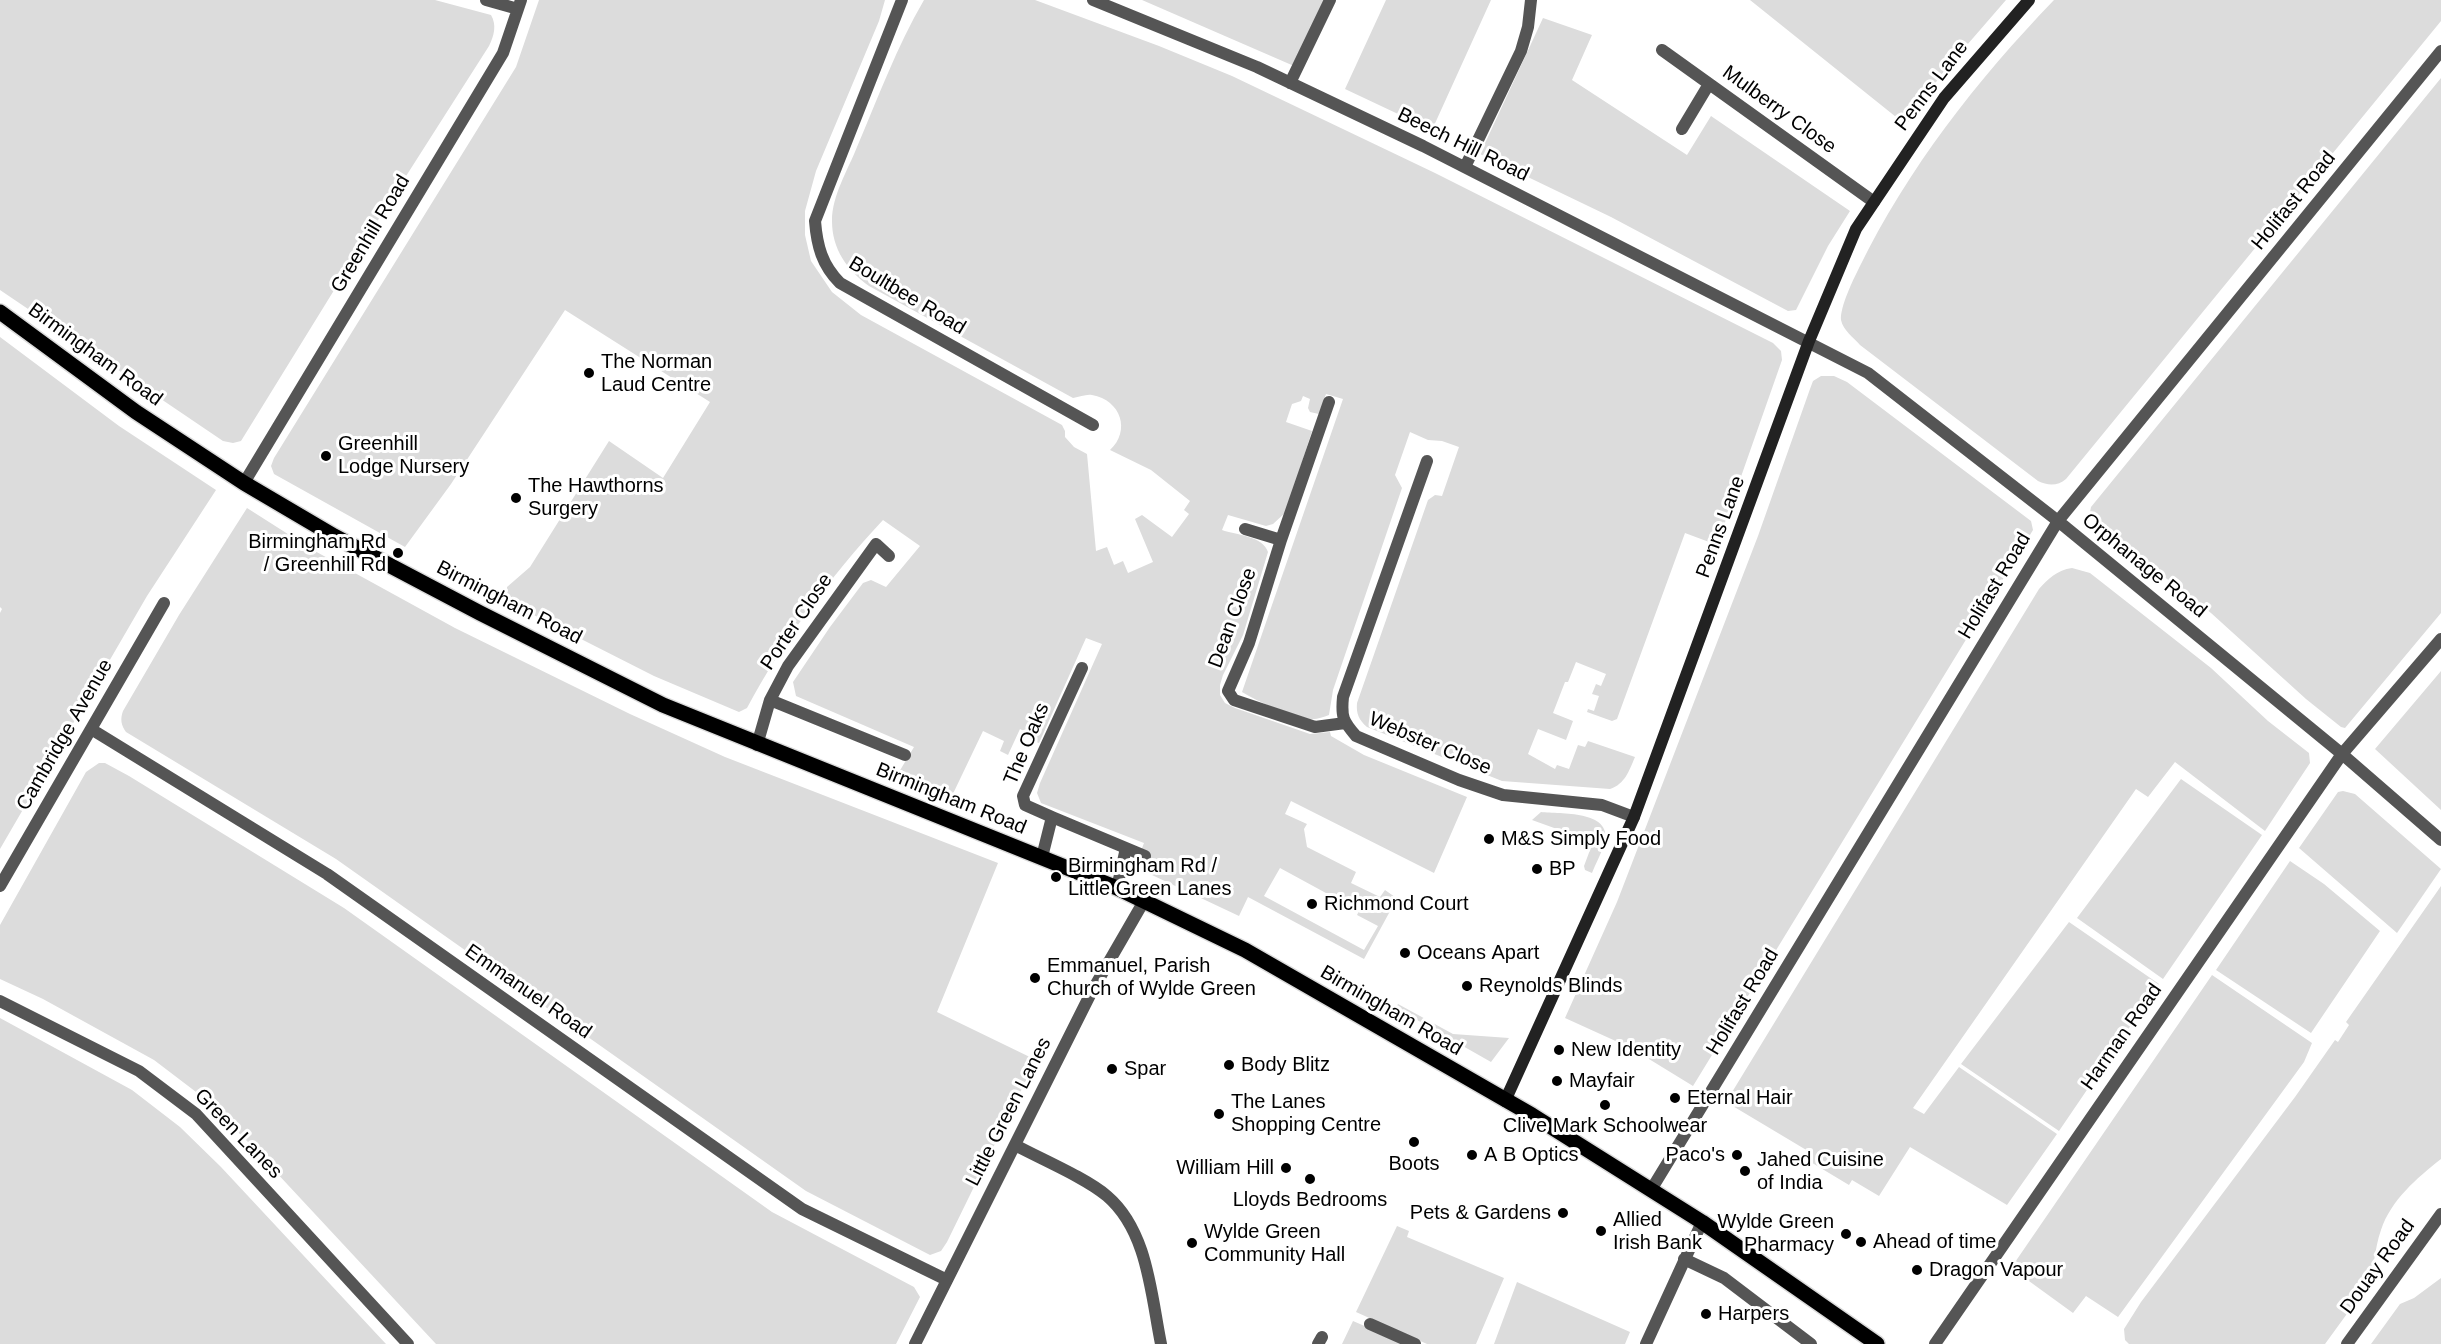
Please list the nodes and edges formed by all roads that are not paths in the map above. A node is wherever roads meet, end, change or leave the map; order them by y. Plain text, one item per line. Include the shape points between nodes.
1 (486, 0) edge
2 (902, 0) edge
3 (1093, 0) edge
4 (1330, 0) edge
5 (1531, 0) edge
6 (2029, 0) edge
7 (520, 5) edge
8 (1662, 50) dead end
9 (2441, 51) edge
10 (1290, 83) junction
11 (1709, 84) junction
12 (1682, 129) dead end
13 (1465, 168) junction
14 (1874, 202) junction
15 (0, 312) edge
16 (1809, 341) junction
17 (1329, 402) dead end
18 (1093, 425) dead end
19 (1427, 461) dead end
20 (244, 483) junction
21 (2058, 521) junction
22 (1245, 529) dead end
23 (1281, 540) junction
24 (889, 556) dead end
25 (164, 603) dead end
26 (2441, 639) edge
27 (1082, 668) dead end
28 (770, 700) junction
29 (1345, 723) junction
30 (91, 729) junction
31 (757, 745) junction
32 (2342, 754) junction
33 (905, 755) dead end
34 (1052, 817) junction
35 (1634, 817) junction
36 (2441, 840) edge
37 (1126, 848) junction
38 (1145, 856) dead end
39 (1042, 858) junction
40 (0, 886) edge
41 (1117, 888) junction
42 (1144, 901) junction
43 (0, 1001) edge
44 (1505, 1101) junction
45 (1015, 1145) junction
46 (1651, 1190) junction
47 (2441, 1214) edge
48 (1702, 1222) junction
49 (1684, 1259) junction
50 (947, 1280) junction
51 (1370, 1324) dead end
52 (408, 1344) edge
53 (915, 1344) edge
54 (1161, 1344) edge
55 (1414, 1344) edge
56 (1646, 1344) edge
57 (1810, 1344) edge
58 (1877, 1344) edge
59 (1935, 1344) edge
60 (2348, 1344) edge

1 - 7 street
2 - 18 street, Boultbee Road via 815,221 821,257 840,283
3 - 10 street, Beech Hill Road
4 - 10 street
5 - 13 street via 1521,51
6 - 14 main road, Penns Lane via 1944,98
7 - 20 street, Greenhill Road via 503,53
8 - 11 street, Mulberry Close
9 - 21 street, Holifast Road
10 - 13 street, Beech Hill Road
11 - 12 street
11 - 14 street, Mulberry Close
13 - 16 street, Beech Hill Road
14 - 16 main road, Penns Lane via 1856,229
15 - 20 main road, Birmingham Road via 136,412
16 - 21 street, Orphanage Road via 1868,373
16 - 35 main road, Penns Lane
17 - 23 street, Dean Close
19 - 29 street, Webster Close via 1343,697 1341,713
20 - 31 main road, Birmingham Road via 480,613 663,705
21 - 32 street, Orphanage Road
21 - 46 street, Holifast Road
22 - 23 street
23 - 29 street, Dean Close via 1228,691 1234,700 1315,727
24 - 28 street, Porter Close via 876,544 788,666
25 - 30 street, Cambridge Avenue
26 - 32 street, Harman Road
27 - 34 street, The Oaks via 1023,796 1025,805
28 - 31 street, Porter Close
28 - 33 street
29 - 35 street, Webster Close via 1356,736 1503,795 1602,805
30 - 40 street, Cambridge Avenue
30 - 50 street, Emmanuel Road via 327,874 802,1209
31 - 39 main road, Birmingham Road
32 - 36 street, Orphanage Road
32 - 59 street, Harman Road
34 - 37 street
34 - 39 street
35 - 44 main road, Penns Lane
37 - 38 street
37 - 41 street
39 - 41 main road, Birmingham Road
41 - 42 main road, Birmingham Road
42 - 44 main road, Birmingham Road via 1245,950
42 - 45 street, Little Green Lanes via 1092,991
43 - 52 street, Green Lanes via 139,1071 196,1114
44 - 46 main road, Birmingham Road
45 - 50 street, Little Green Lanes
45 - 54 street via 1106,1195 1120,1209 1143,1253
46 - 48 main road, Birmingham Road
47 - 60 street, Douay Road
48 - 49 street
48 - 58 main road, Birmingham Road
49 - 56 street
49 - 57 street via 1724,1278
50 - 53 street, Little Green Lanes
51 - 55 street

